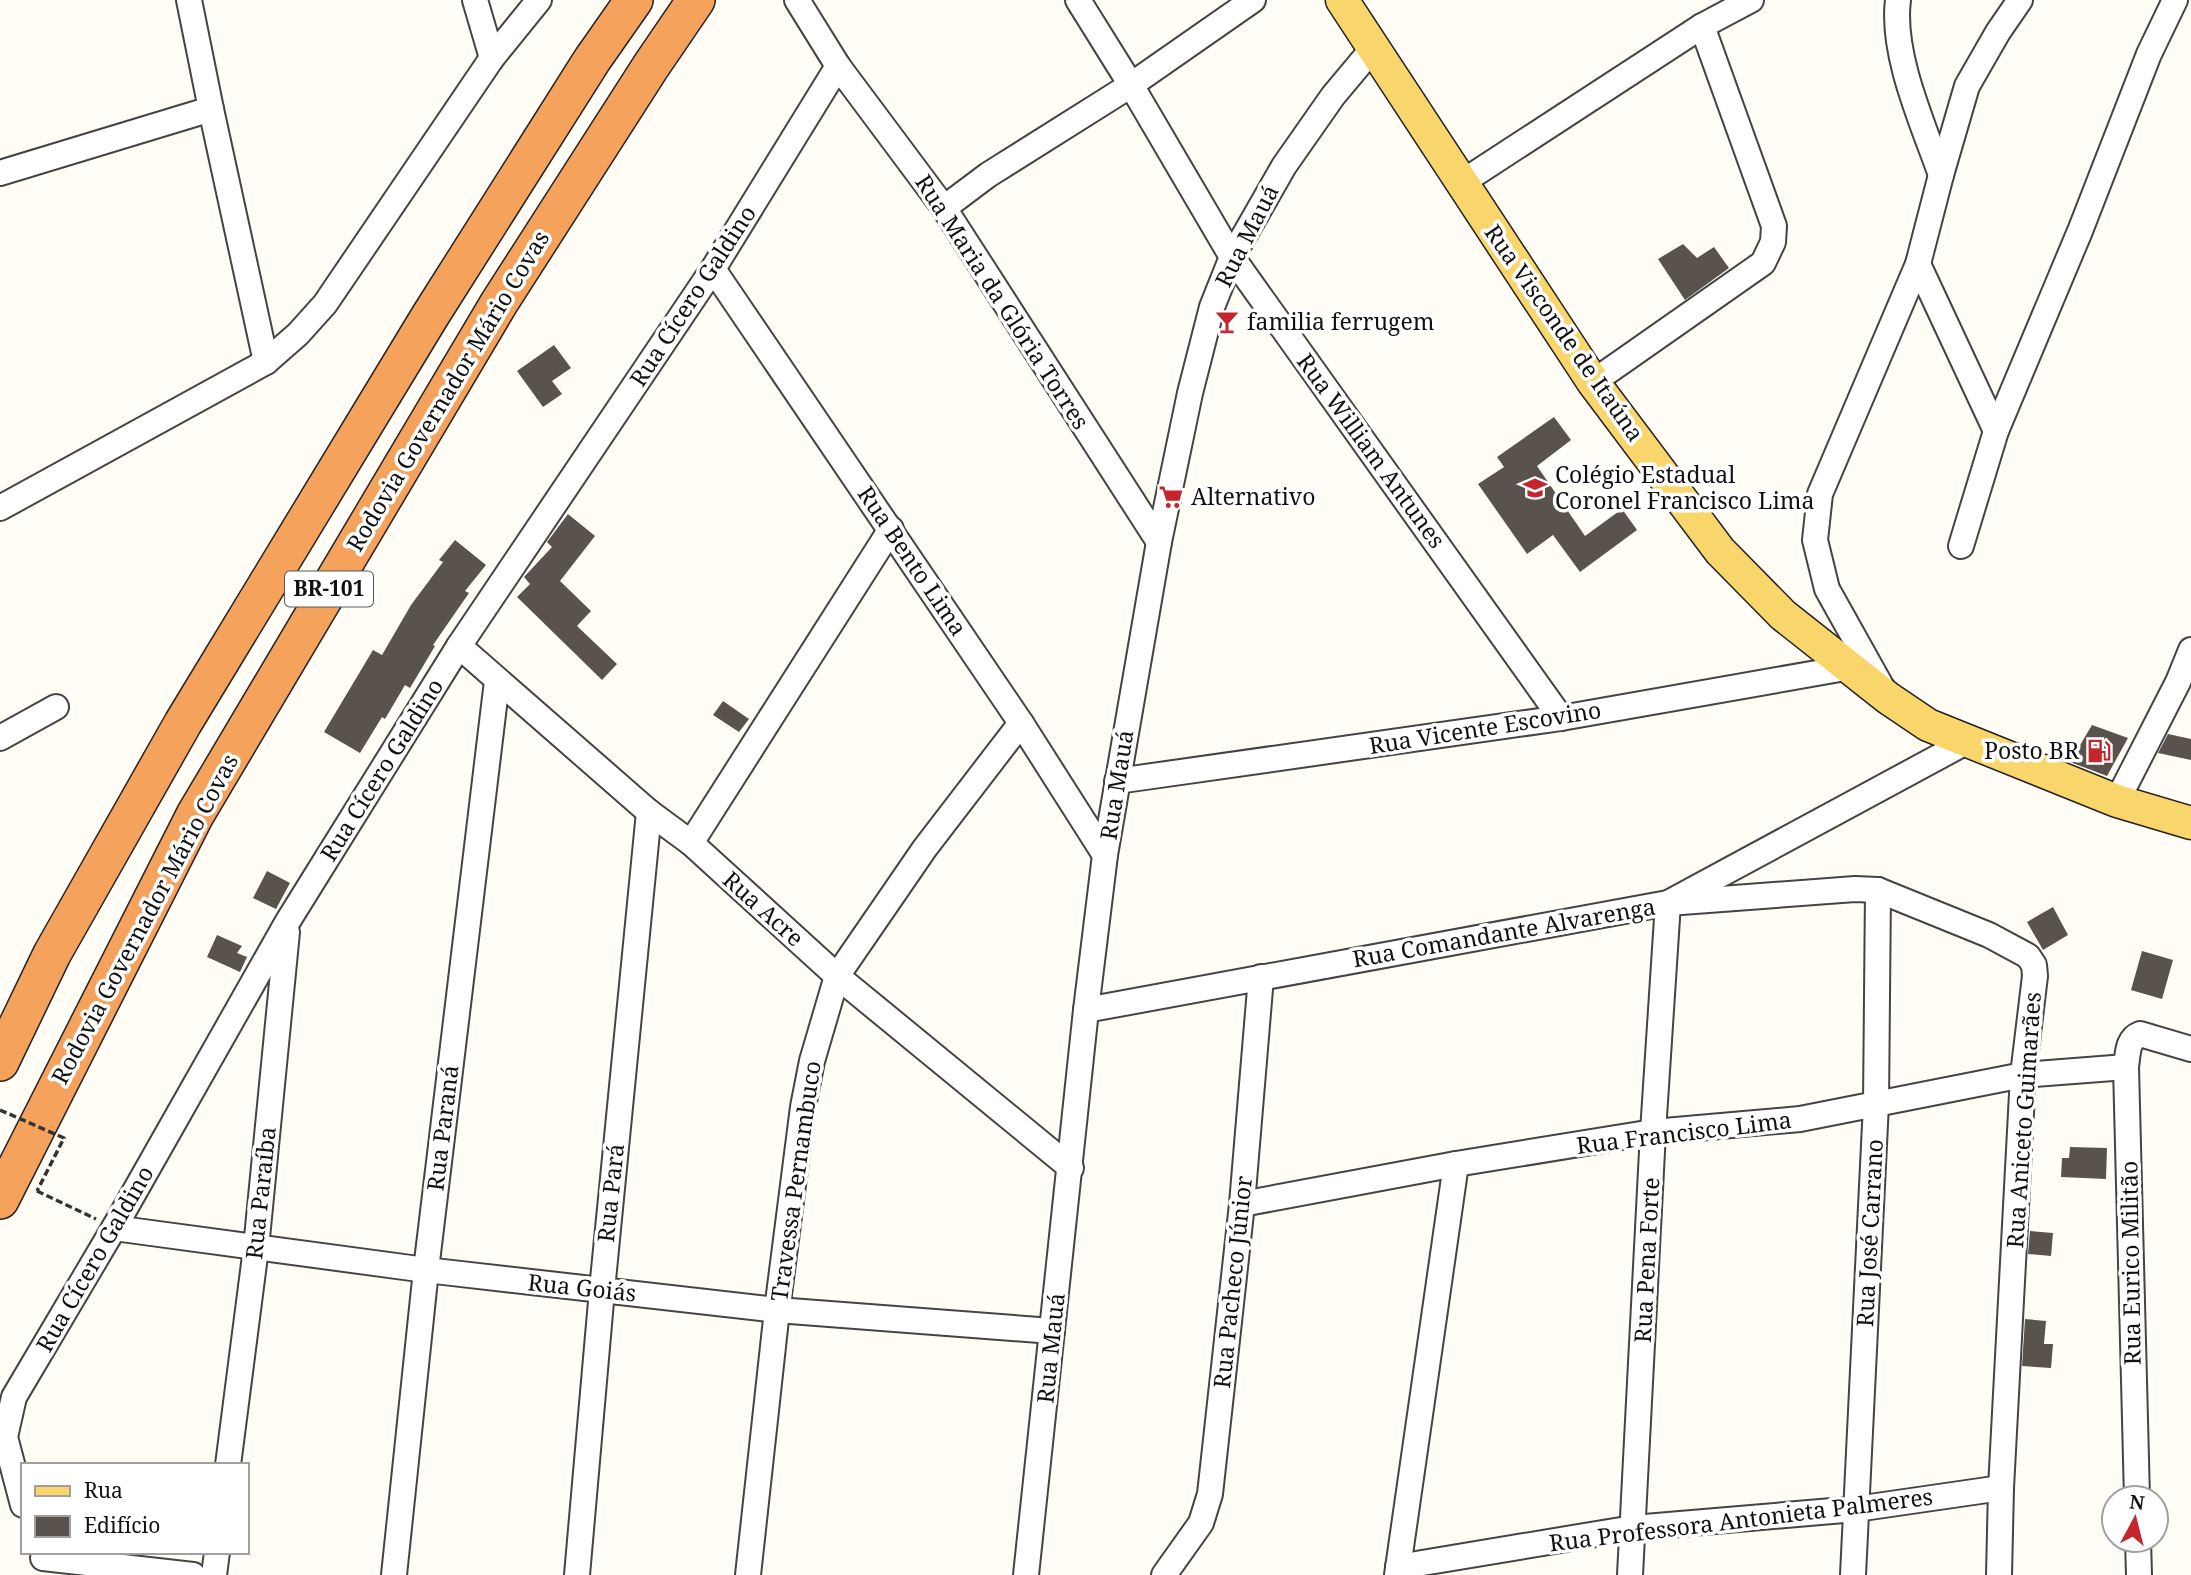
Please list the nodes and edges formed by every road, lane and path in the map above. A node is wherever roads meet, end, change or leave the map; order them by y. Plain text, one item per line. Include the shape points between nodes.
1 (190, 0) edge
2 (475, 0) edge
3 (539, 0) edge
4 (634, 0) edge
5 (696, 0) edge
6 (797, 0) edge
7 (1077, 0) edge
8 (1253, 0) edge
9 (1342, 0) edge
10 (1751, 0) edge
11 (1898, 0) edge
12 (2020, 0) edge
13 (2175, 0) edge
14 (1702, 26) junction
15 (1374, 47) junction
16 (492, 58) junction
17 (838, 66) junction
18 (1131, 85) junction
19 (211, 110) junction
20 (0, 173) edge
21 (1941, 175) junction
22 (1461, 183) junction
23 (944, 208) junction
24 (1232, 257) junction
25 (1918, 264) junction
26 (713, 269) junction
27 (266, 362) junction
28 (1593, 382) junction
29 (1996, 431) junction
30 (0, 508) edge
31 (891, 529) junction
32 (1159, 542) junction
33 (1961, 546) dead end
34 (458, 646) junction
35 (2191, 650) edge
36 (1851, 667) junction
37 (497, 681) junction
38 (1888, 698) junction
39 (55, 707) dead end
40 (1562, 718) junction
41 (1021, 723) junction
42 (0, 738) edge
43 (1968, 741) junction
44 (1117, 781) junction
45 (2117, 801) junction
46 (649, 812) junction
47 (2191, 823) edge
48 (691, 843) junction
49 (1105, 855) junction
50 (1878, 890) junction
51 (1668, 903) junction
52 (288, 921) junction
53 (837, 976) junction
54 (1261, 976) junction
55 (1086, 1010) junction
56 (2191, 1049) edge
57 (0, 1062) edge
58 (2126, 1067) junction
59 (2023, 1074) junction
60 (1876, 1104) junction
61 (0, 1111) edge
62 (1653, 1132) junction
63 (1455, 1164) junction
64 (1071, 1168) junction
65 (0, 1200) edge
66 (1241, 1205) junction
67 (114, 1228) junction
68 (256, 1248) junction
69 (426, 1270) junction
70 (602, 1290) junction
71 (777, 1310) junction
72 (1052, 1331) junction
73 (228, 1463) edge
74 (2137, 1484) edge
75 (2001, 1488) junction
76 (21, 1497) edge
77 (1856, 1509) junction
78 (1633, 1528) junction
79 (217, 1554) edge
80 (2138, 1554) edge
81 (44, 1562) edge
82 (1397, 1571) edge
83 (193, 1575) edge
84 (214, 1575) edge
85 (394, 1575) edge
86 (577, 1575) edge
87 (748, 1575) edge
88 (1026, 1575) edge
89 (1164, 1575) edge
90 (1630, 1575) edge
91 (1853, 1575) edge
92 (1999, 1575) edge
93 (2138, 1575) edge

1 - 19 street
2 - 16 street
3 - 16 street
4 - 57 highway, BR-101 via 429,316 183,723 52,954
5 - 65 highway, Rodovia Governador Mário Covas / BR-101 via 499,303 195,814
6 - 17 street, Rua Maria da Glória Torres
7 - 18 street, Rua William Antunes
8 - 18 street
9 - 15 main road, Rua Visconde de Itaúna
10 - 14 street
11 - 21 street via 1904,69
12 - 21 street via 1967,86
13 - 29 street
14 - 22 street
14 - 28 street via 1774,226 1773,242 1763,263
15 - 22 main road, Rua Visconde de Itaúna
15 - 24 street, Rua Mauá via 1284,166
16 - 27 street via 325,304
17 - 23 street, Rua Maria da Glória Torres
17 - 26 street, Rua Cícero Galdino
18 - 23 street
18 - 24 street, Rua William Antunes
19 - 20 street
19 - 27 street
21 - 25 street
22 - 28 main road, Rua Visconde de Itaúna
23 - 32 street, Rua Maria da Glória Torres
24 - 32 street, Rua Mauá via 1212,307
24 - 40 street, Rua William Antunes
25 - 29 street
25 - 38 street via 1821,495 1815,540 1827,589
26 - 31 street, Rua Bento Lima
26 - 34 street, Rua Cícero Galdino
27 - 30 street
28 - 36 main road, Rua Visconde de Itaúna via 1720,551 1783,615
29 - 33 street
31 - 41 street, Rua Bento Lima
31 - 48 street
32 - 44 street, Rua Mauá
34 - 37 street, Rua Acre
34 - 52 street, Rua Cícero Galdino
35 - 45 street
36 - 38 main road, Rua Visconde de Itaúna
36 - 40 street, Rua Vicente Escovino
37 - 46 street, Rua Acre
37 - 69 street, Rua Paraná
38 - 43 main road, Rua Visconde de Itaúna via 1928,725
39 - 42 street
40 - 44 street, Rua Vicente Escovino
41 - 49 street, Rua Bento Lima
41 - 53 street, Travessa Pernambuco via 925,848
43 - 45 main road, Rua Visconde de Itaúna
43 - 51 street, Rua Comandante Alvarenga
44 - 49 street, Rua Mauá
45 - 47 main road, Rua Visconde de Itaúna
46 - 48 street, Rua Acre
46 - 70 street, Rua Pará
48 - 53 street, Rua Acre
49 - 55 street, Rua Mauá
50 - 51 street, Rua Aniceto Guimarães
50 - 59 street, Rua Aniceto Guimarães via 1989,935 2028,956 2035,976
50 - 60 street, Rua José Carrano
51 - 54 street, Rua Comandante Alvarenga
51 - 62 street, Rua Pena Forte
52 - 67 street, Rua Cícero Galdino
52 - 68 street, Rua Paraíba
53 - 64 street, Rua Acre
53 - 71 street, Travessa Pernambuco via 805,1096
54 - 55 street, Rua Comandante Alvarenga
54 - 66 street, Rua Pacheco Júnior
55 - 64 street, Rua Mauá
56 - 58 street, Rua Eurico Militão via 2140,1034 2130,1041
58 - 59 street, Rua Francisco Lima
58 - 74 street, Rua Eurico Militão
59 - 60 street, Rua Francisco Lima
59 - 75 street, Rua Aniceto Guimarães
60 - 62 street, Rua Francisco Lima via 1800,1119
60 - 77 street, Rua José Carrano
61 - 67 path, bridge via 64,1138 37,1191
62 - 63 street, Rua Francisco Lima
62 - 78 street, Rua Pena Forte
63 - 66 street, Rua Francisco Lima
63 - 82 street
64 - 72 street, Rua Mauá
66 - 89 street, Rua Pacheco Júnior via 1210,1494 1202,1523
67 - 68 street, Rua Goiás
67 - 76 street, Rua Cícero Galdino via 14,1397 5,1437
68 - 69 street, Rua Goiás
68 - 73 street, Rua Paraíba
69 - 70 street, Rua Goiás
69 - 85 street, Rua Paraná
70 - 71 street, Rua Goiás
70 - 86 street, Rua Pará
71 - 72 street, Rua Goiás
71 - 87 street, Travessa Pernambuco
72 - 88 street, Rua Mauá
75 - 77 street, Rua Professora Antonieta Palmeres
75 - 92 street, Rua Aniceto Guimarães
77 - 78 street, Rua Professora Antonieta Palmeres
77 - 91 street, Rua José Carrano
78 - 82 street, Rua Professora Antonieta Palmeres
78 - 90 street, Rua Pena Forte
79 - 84 street
80 - 93 street
81 - 83 street

